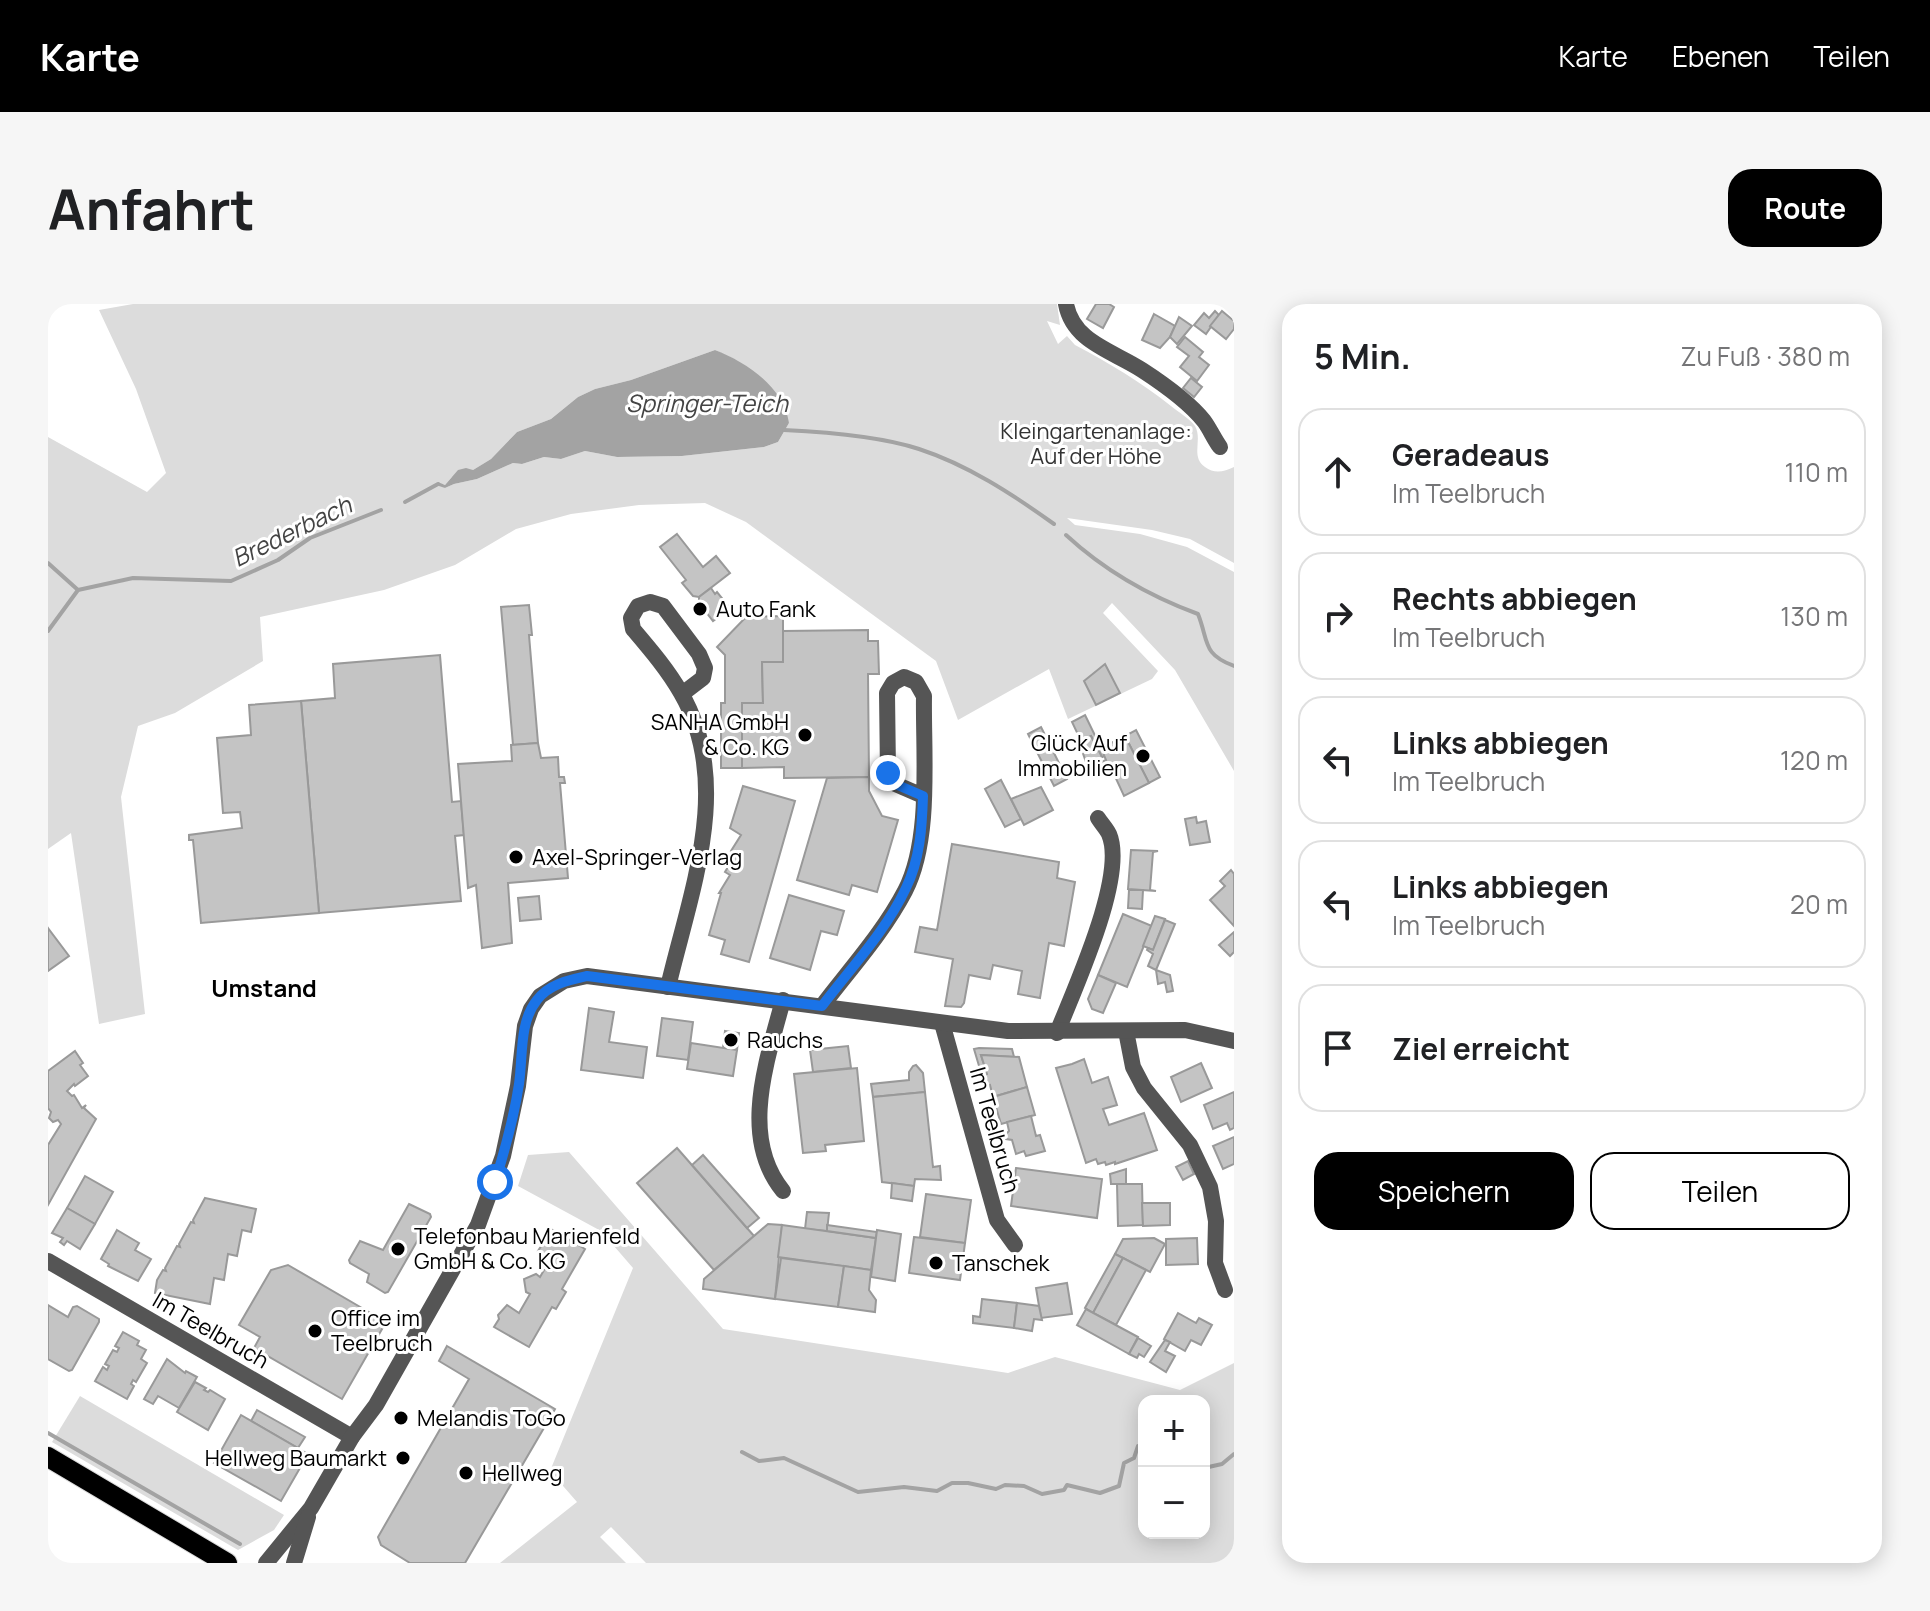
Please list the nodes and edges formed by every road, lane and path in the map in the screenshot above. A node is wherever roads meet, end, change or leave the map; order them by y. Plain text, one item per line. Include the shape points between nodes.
1 (1066, 304) edge
2 (1220, 447) dead end
3 (682, 694) junction
4 (923, 796) junction
5 (1098, 818) dead end
6 (668, 987) junction
7 (783, 1000) junction
8 (822, 1006) junction
9 (942, 1023) junction
10 (1126, 1031) junction
11 (1057, 1033) junction
12 (1234, 1041) edge
13 (783, 1191) dead end
14 (1015, 1245) dead end
15 (48, 1261) edge
16 (1225, 1290) dead end
17 (352, 1437) junction
18 (48, 1457) edge
19 (311, 1508) junction
20 (227, 1563) edge
21 (266, 1563) edge
22 (294, 1563) edge

1 - 2 street via 1069,319 1084,337 1142,370 1191,408
3 - 3 street via 703,678 699,654 663,606 638,606 631,618 633,629
3 - 6 street via 703,751 706,828
4 - 4 street via 924,696 916,682 904,677 887,693 888,773 893,783
4 - 8 street via 918,855 906,889
5 - 11 street via 1109,835 1112,856 1106,904
6 - 7 street
6 - 17 street via 587,976 564,981 540,996 525,1026 503,1156 478,1225 376,1405
7 - 8 street
7 - 13 street via 759,1114 762,1152 769,1174
8 - 9 street
9 - 11 street
9 - 14 street, Im Teelbruch via 997,1220
10 - 11 street
10 - 12 street via 1185,1030
10 - 16 street via 1133,1067 1144,1088 1190,1145 1210,1187 1215,1263
15 - 17 street, Im Teelbruch
17 - 19 street
18 - 20 main road
19 - 21 street
19 - 22 street

